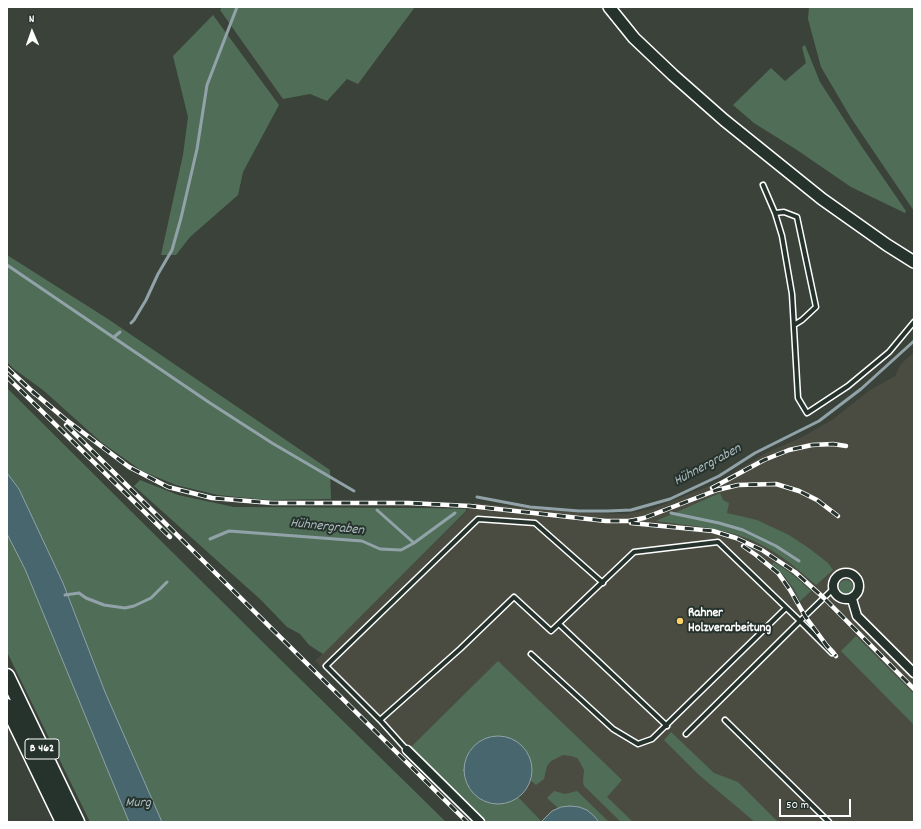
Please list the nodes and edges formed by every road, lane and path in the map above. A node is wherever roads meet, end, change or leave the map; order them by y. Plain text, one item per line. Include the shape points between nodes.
1 (609, 7) edge
2 (764, 185) dead end
3 (775, 213) junction
4 (914, 262) edge
5 (914, 322) edge
6 (794, 325) junction
7 (603, 583) junction
8 (833, 589) junction
9 (852, 598) junction
10 (786, 608) junction
11 (800, 621) junction
12 (559, 624) junction
13 (832, 653) dead end
14 (531, 654) dead end
15 (914, 673) edge
16 (7, 676) edge
17 (7, 706) edge
18 (380, 720) junction
19 (725, 720) dead end
20 (667, 726) junction
21 (686, 734) dead end
22 (407, 750) joint
23 (63, 822) edge
24 (77, 822) edge
25 (480, 822) edge
26 (829, 822) edge

1 - 4 street via 634,38 724,120 822,199
2 - 3 lane
3 - 6 lane via 792,294
3 - 6 lane via 784,212 797,217 816,307
5 - 6 lane via 889,352 848,386 807,413 798,398
7 - 10 lane via 634,552 718,542
7 - 12 lane
7 - 18 lane via 535,523 478,519 326,666
8 - 9 street via 842,599
8 - 9 street via 833,582 837,576 843,573 850,574 859,584 859,591
8 - 11 lane
9 - 15 street via 857,616
10 - 11 lane
10 - 20 lane
11 - 13 lane
11 - 21 lane
12 - 18 lane via 551,631 514,597
12 - 20 lane
14 - 20 lane via 613,729 638,744 652,739
16 - 24 highway, B 462
17 - 23 highway, B 462
18 - 22 lane
19 - 26 lane
22 - 25 street

